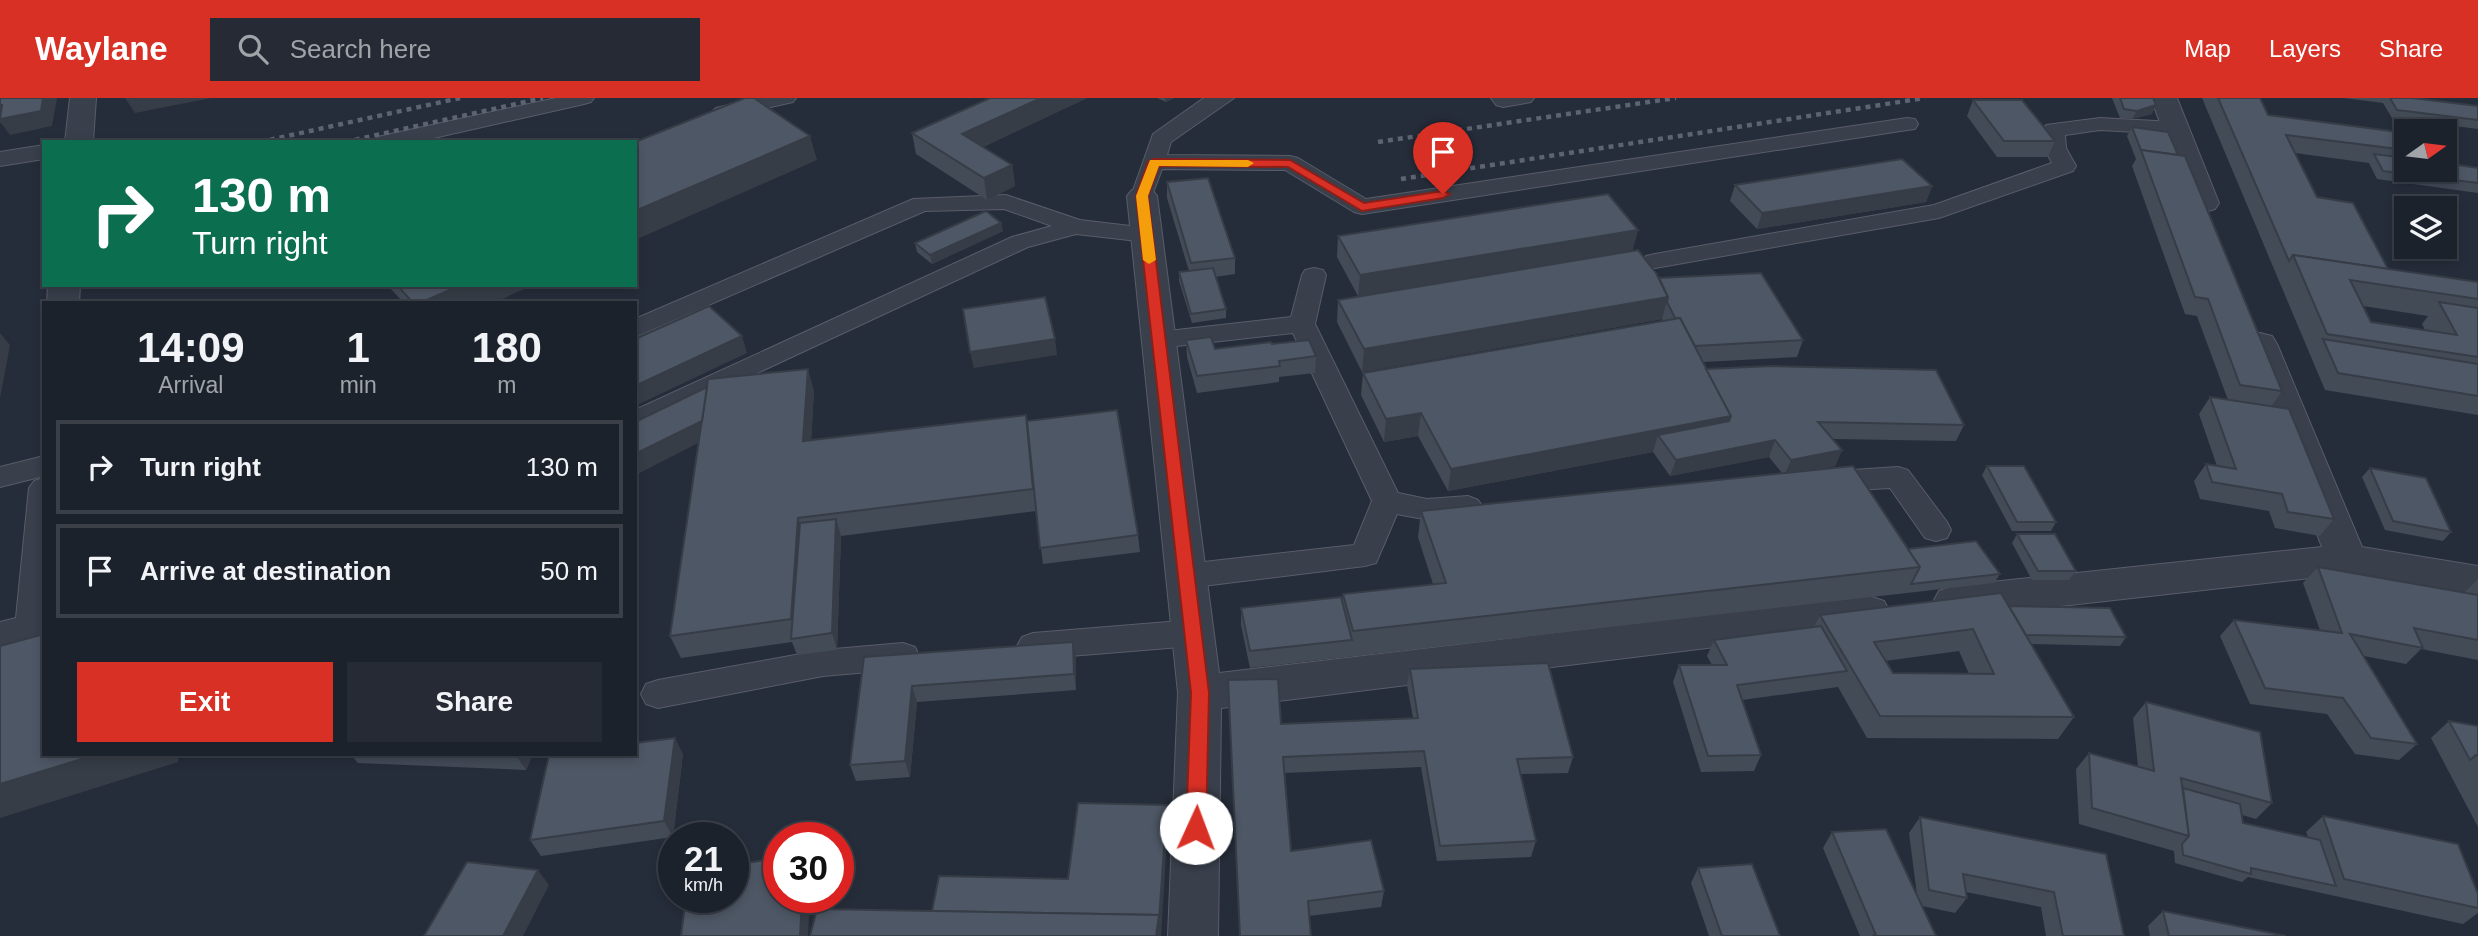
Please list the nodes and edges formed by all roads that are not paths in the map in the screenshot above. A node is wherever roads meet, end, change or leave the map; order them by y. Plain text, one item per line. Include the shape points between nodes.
1 (83, 98) edge
2 (584, 98) edge
3 (786, 98) edge
4 (1224, 98) edge
5 (1501, 98) edge
6 (1524, 98) edge
7 (2169, 113) edge
8 (702, 117) edge
9 (1907, 124) dead end
10 (79, 140) edge
11 (395, 140) edge
12 (42, 152) edge
13 (0, 159) edge
14 (1148, 179) junction
15 (1076, 228) junction
16 (2214, 229) edge
17 (1147, 235) junction
18 (1655, 261) dead end
19 (1314, 275) dead end
20 (2250, 318) edge
21 (1303, 324) junction
22 (637, 328) edge
23 (1159, 340) junction
24 (637, 420) edge
25 (42, 466) edge
26 (0, 477) edge
27 (1801, 484) edge
28 (1387, 501) junction
29 (1496, 505) edge
30 (42, 527) edge
31 (1936, 530) dead end
32 (2347, 559) junction
33 (1186, 576) junction
34 (2478, 581) edge
35 (37, 624) edge
36 (1193, 633) junction
37 (0, 635) edge
38 (1001, 649) edge
39 (933, 654) edge
40 (1200, 693) junction
41 (658, 694) dead end
42 (1193, 936) edge

1 - 10 street
2 - 11 lane
3 - 8 lane
4 - 14 lane via 1161,139
5 - 6 lane
7 - 16 street
7 - 18 lane via 2054,130 2055,148 2064,166 1939,211
9 - 14 lane via 1362,207 1290,163
12 - 13 lane
14 - 17 street
15 - 17 lane
15 - 22 lane via 1006,202 921,204
15 - 24 lane via 1020,242
17 - 23 street
19 - 21 lane
20 - 32 street
21 - 23 lane
21 - 28 lane
23 - 33 street
25 - 26 lane
27 - 31 lane via 1898,477
28 - 29 lane via 1427,510
28 - 33 lane via 1365,555
30 - 35 lane
32 - 34 street
32 - 40 street
33 - 36 street
35 - 37 lane
36 - 38 lane
36 - 40 street
39 - 41 lane via 823,663
40 - 42 street

